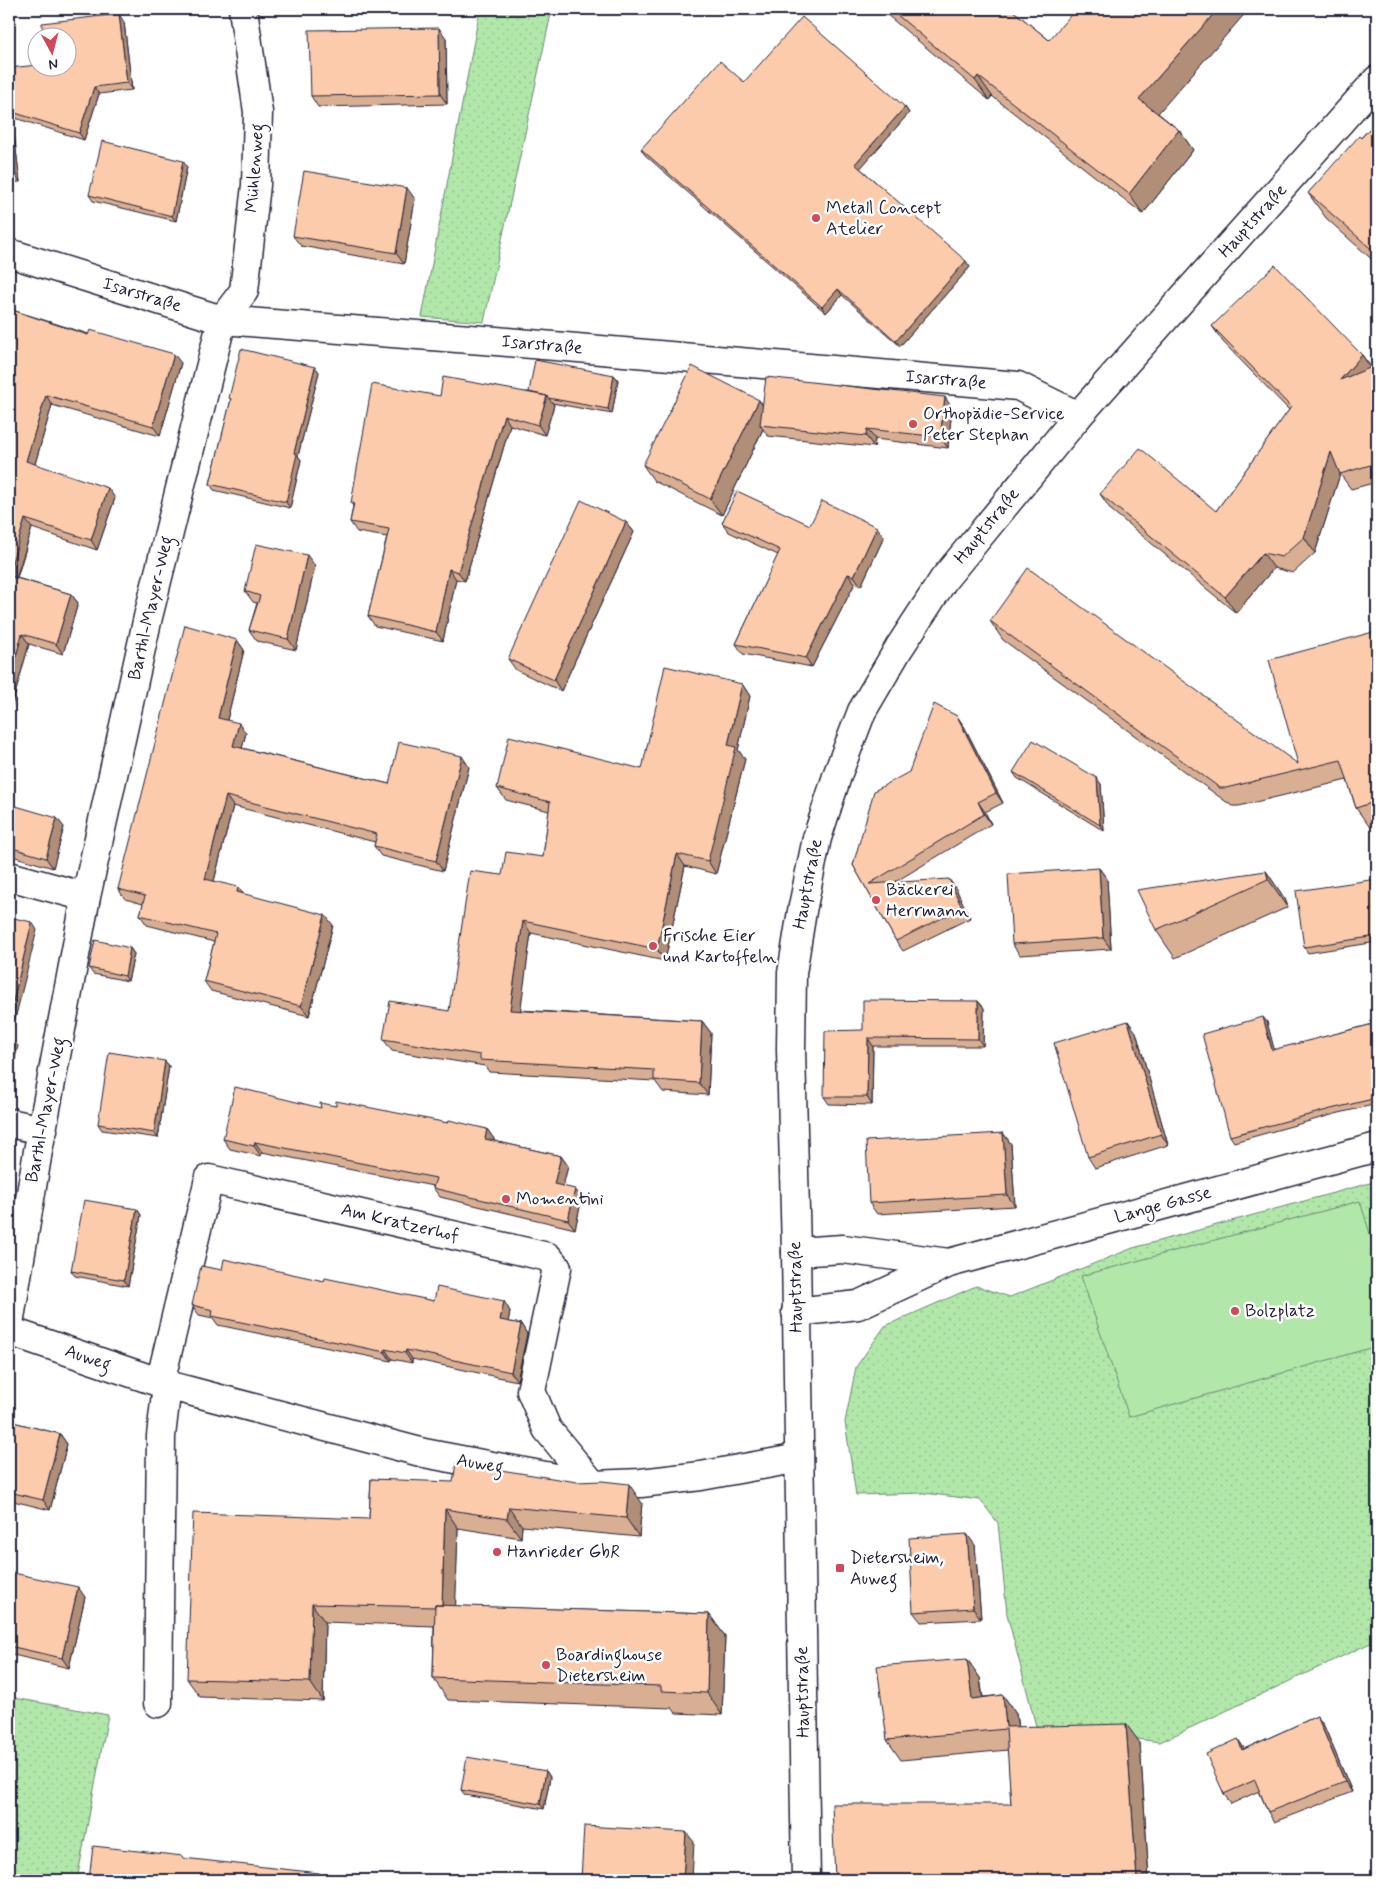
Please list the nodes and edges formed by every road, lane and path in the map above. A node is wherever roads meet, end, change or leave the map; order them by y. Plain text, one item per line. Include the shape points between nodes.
1 (243, 9) edge
2 (1377, 80) edge
3 (9, 253) edge
4 (222, 320) junction
5 (1078, 416) junction
6 (9, 876) edge
7 (86, 897) junction
8 (9, 1123) edge
9 (43, 1130) junction
10 (1377, 1147) edge
11 (796, 1252) junction
12 (948, 1263) junction
13 (796, 1312) junction
14 (9, 1324) edge
15 (9, 1331) edge
16 (164, 1384) junction
17 (799, 1458) junction
18 (593, 1485) junction
19 (158, 1703) dead end
20 (806, 1880) edge

1 - 4 street, Mühlenweg via 258,112 256,184 244,291
2 - 5 street, Hauptstraße
3 - 4 street, Isarstraße
4 - 5 street, Isarstraße via 1018,386
4 - 7 street, Barthl-Mayer-Weg via 148,616
5 - 11 street, Hauptstraße via 940,586 862,711 838,773 817,838 792,973
6 - 7 street
7 - 9 street, Barthl-Mayer-Weg
8 - 9 street
9 - 14 street, Barthl-Mayer-Weg
10 - 12 street, Lange Gasse
11 - 12 street, Lange Gasse via 842,1249
11 - 13 street, Hauptstraße
12 - 13 street, Lange Gasse via 858,1304
13 - 17 street, Hauptstraße
15 - 16 street, Auweg
16 - 18 street, Auweg via 424,1454
16 - 18 street, Am Kratzerhof via 209,1179 548,1257 557,1268 531,1391 547,1429
16 - 19 street
17 - 18 street, Auweg via 701,1476
17 - 20 street, Hauptstraße

